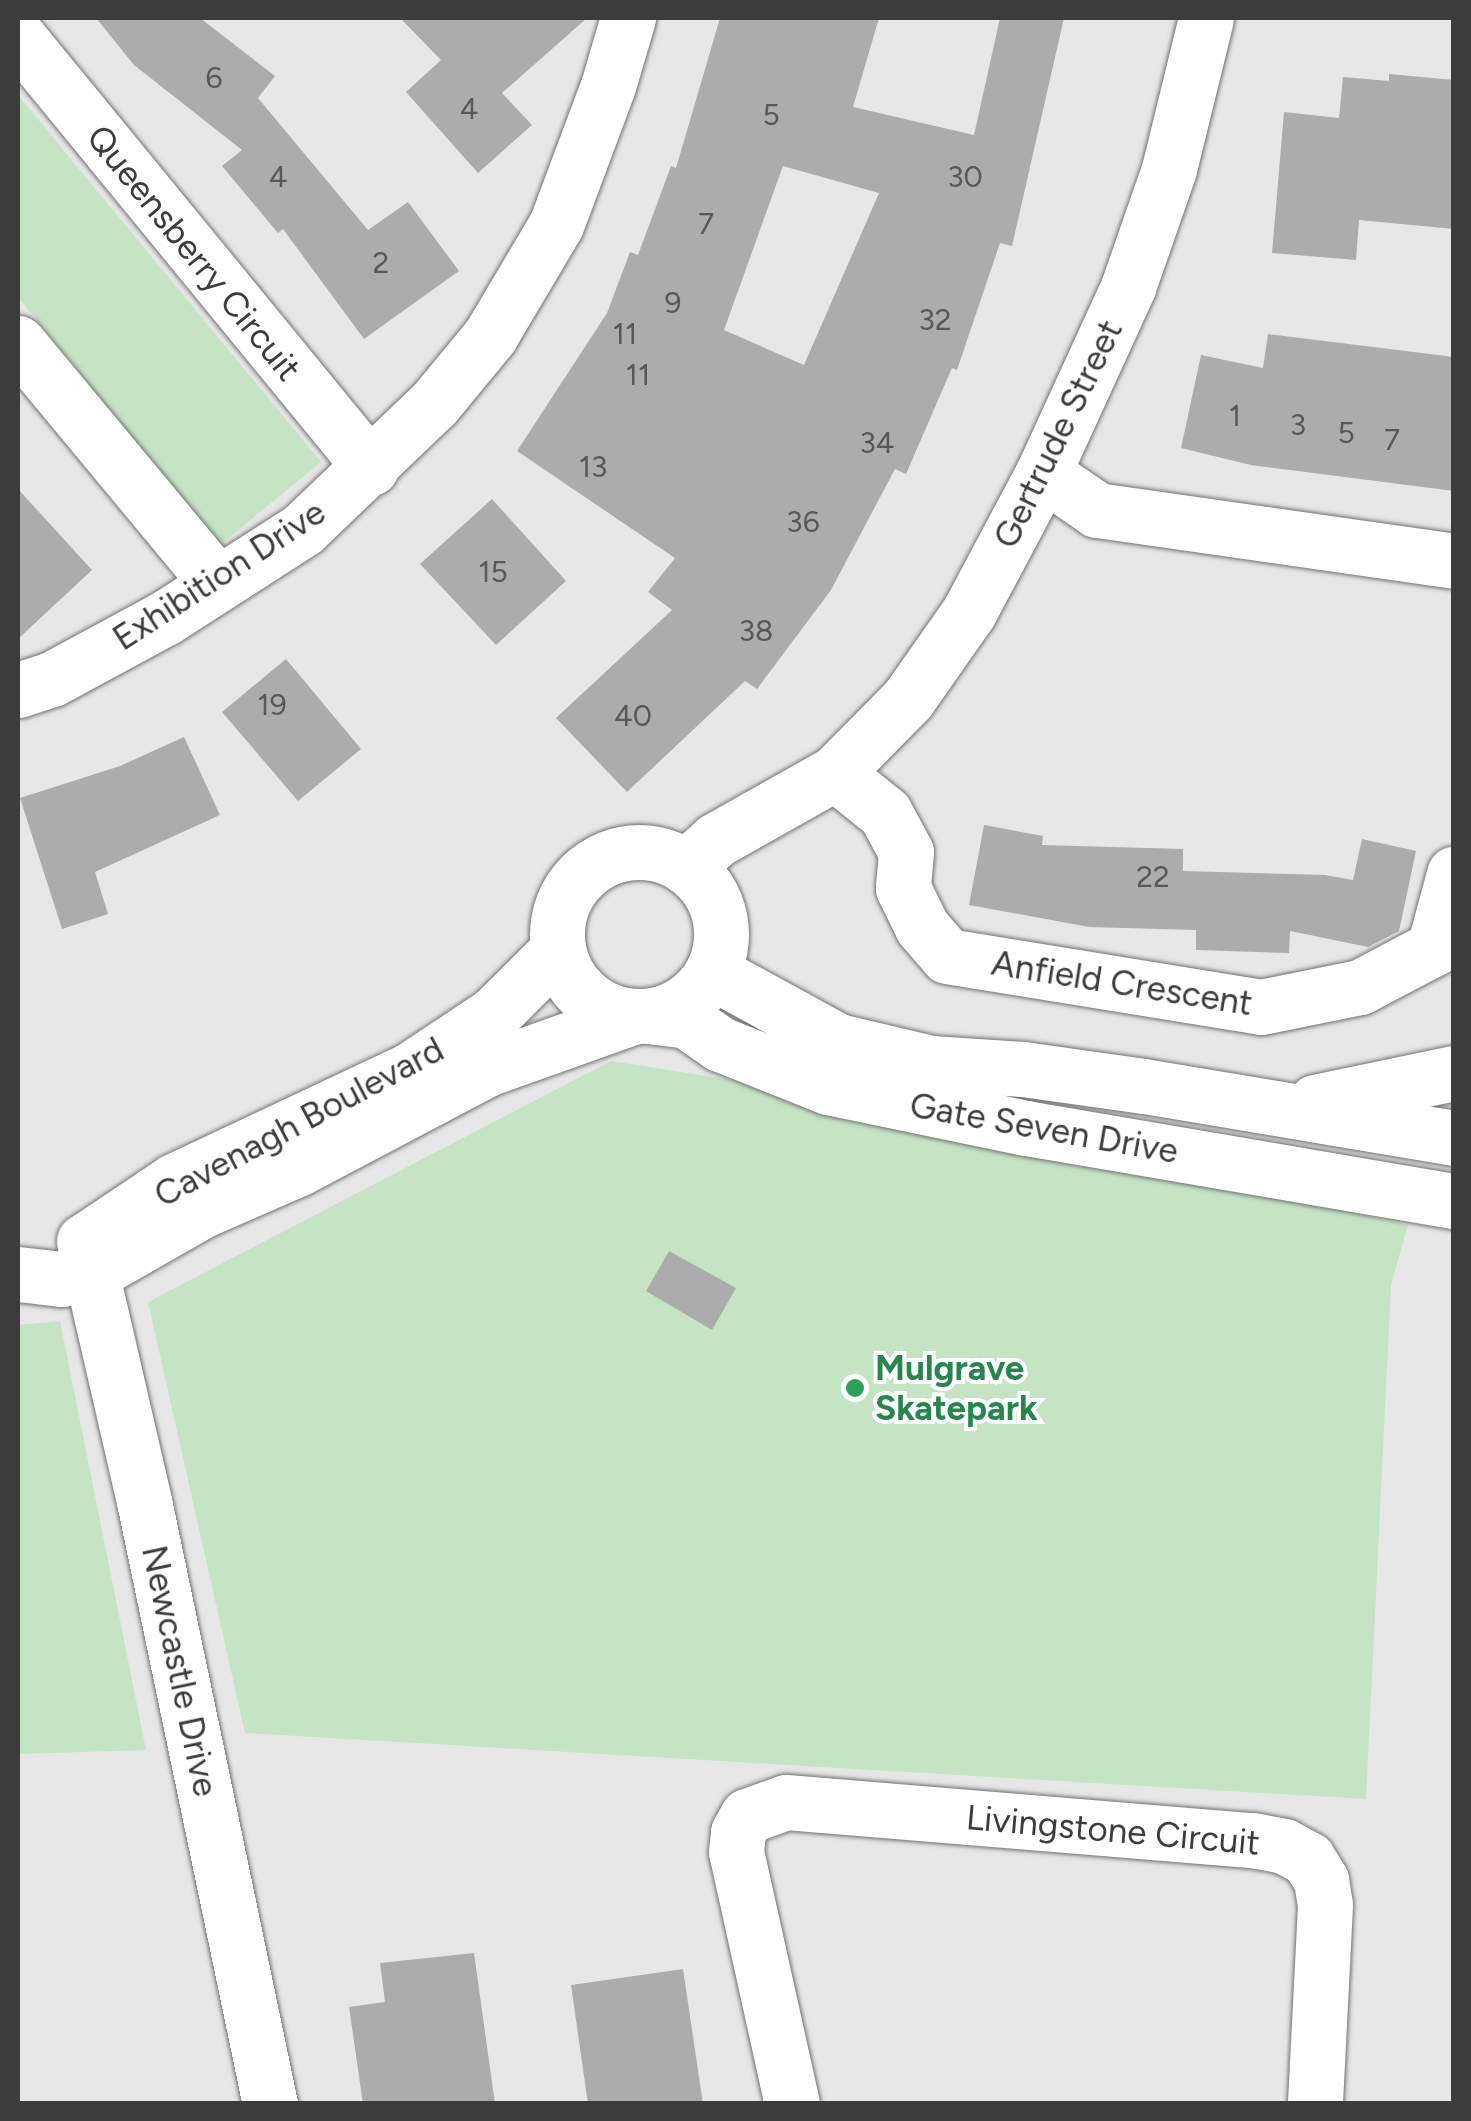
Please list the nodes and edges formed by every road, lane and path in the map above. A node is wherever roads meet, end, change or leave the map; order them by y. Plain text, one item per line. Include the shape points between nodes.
1 (628, 18) edge
2 (1206, 18) edge
3 (18, 37) edge
4 (18, 343) edge
5 (370, 468) junction
6 (1043, 473) junction
7 (1454, 562) edge
8 (218, 584) junction
9 (18, 690) edge
10 (820, 781) junction
11 (1454, 874) edge
12 (701, 885) junction
13 (558, 950) junction
14 (712, 972) junction
15 (641, 1016) junction
16 (1454, 1073) edge
17 (1268, 1108) junction
18 (1454, 1138) edge
19 (1451, 1208) edge
20 (18, 1244) edge
21 (87, 1258) junction
22 (18, 1274) edge
23 (270, 2104) edge
24 (792, 2104) edge
25 (1315, 2104) edge

1 - 5 street, Exhibition Drive via 556,224 490,336
2 - 6 street, Gertrude Street via 1169,169 1128,286
3 - 5 street, Queensberry Circuit
4 - 8 street
5 - 8 street, Exhibition Drive via 302,529
6 - 7 street via 1096,510
6 - 10 street, Gertrude Street via 970,612 908,700
8 - 9 street, Exhibition Drive via 52,679
10 - 11 street, Anfield Crescent via 885,813 906,852 903,888 922,927 947,956 1261,1007 1360,988 1434,948
10 - 12 street, Gertrude Street via 716,840
12 - 13 street via 664,856 639,852 595,864 568,892 556,930
12 - 14 street via 721,926
13 - 15 street via 585,996 609,1010
13 - 21 street, Cavenagh Boulevard via 494,1014 410,1070 174,1181 120,1221
14 - 15 street via 674,1009
14 - 17 street, Gate Seven Drive via 838,1041 931,1063 1023,1069
15 - 19 street, Gate Seven Drive via 687,1022 720,1044 828,1087
15 - 21 street via 489,1068 299,1168
16 - 17 street, Gate Seven Drive
17 - 18 street, Gate Seven Drive
20 - 21 street, Cavenagh Boulevard
21 - 22 street, Cavenagh Boulevard via 61,1279
21 - 23 street, Newcastle Drive
24 - 25 street, Livingstone Circuit via 736,1852 748,1816 786,1802 1254,1840 1308,1859 1322,1880 1326,1905

